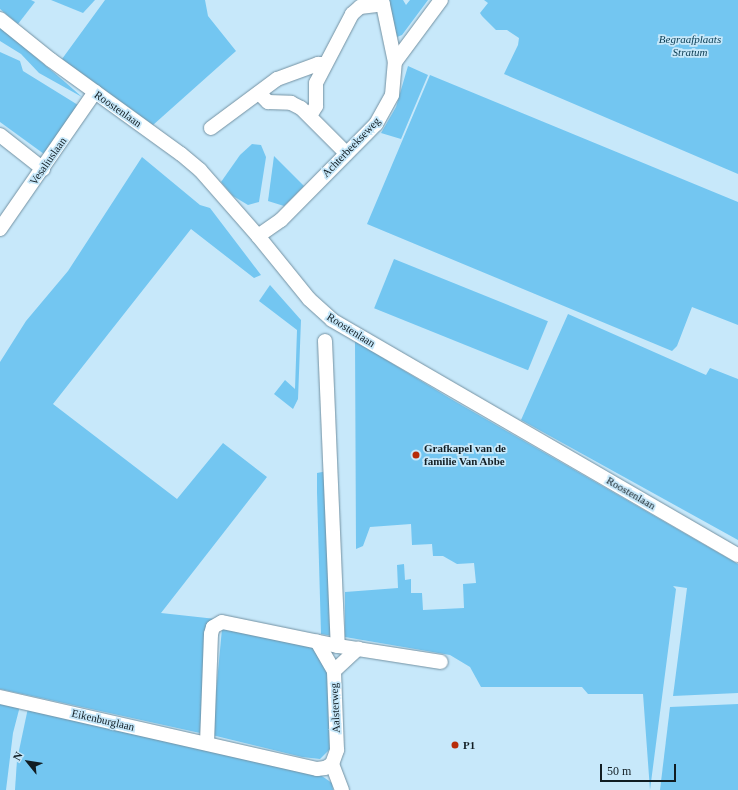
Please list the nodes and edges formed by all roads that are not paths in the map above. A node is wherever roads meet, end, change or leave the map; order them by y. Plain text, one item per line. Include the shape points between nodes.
1 (441, 0) edge
2 (382, 2) edge
3 (0, 19) edge
4 (395, 62) junction
5 (325, 64) junction
6 (95, 92) junction
7 (259, 93) junction
8 (310, 116) junction
9 (211, 128) dead end
10 (0, 135) edge
11 (346, 153) junction
12 (43, 169) junction
13 (0, 229) edge
14 (258, 236) junction
15 (325, 341) dead end
16 (738, 555) edge
17 (317, 641) junction
18 (338, 646) junction
19 (358, 649) junction
20 (441, 662) dead end
21 (334, 670) junction
22 (0, 697) edge
23 (207, 743) junction
24 (332, 764) junction
25 (342, 790) edge

1 - 4 street
2 - 4 street, Achterbeekseweg
2 - 5 street via 355,9
3 - 6 street, Roostenlaan
4 - 11 street, Achterbeekseweg via 394,84 388,106 376,124
5 - 7 street via 318,64 277,79
5 - 8 street via 314,88 316,106
6 - 12 street, Vesaliuslaan
6 - 14 street, Roostenlaan via 200,170
7 - 8 street via 268,102 296,105
7 - 9 street
8 - 11 street
10 - 12 street
11 - 14 street, Achterbeekseweg via 281,220
12 - 13 street, Vesaliuslaan
14 - 16 street, Roostenlaan via 309,299 332,320
15 - 18 street
17 - 18 street
17 - 21 street
17 - 23 street via 222,622 214,628 210,634
18 - 19 street
19 - 20 street
19 - 21 street, Aalsterweg
21 - 24 street, Aalsterweg via 337,750
22 - 23 street, Eikenburglaan
23 - 24 street via 317,769
24 - 25 street

